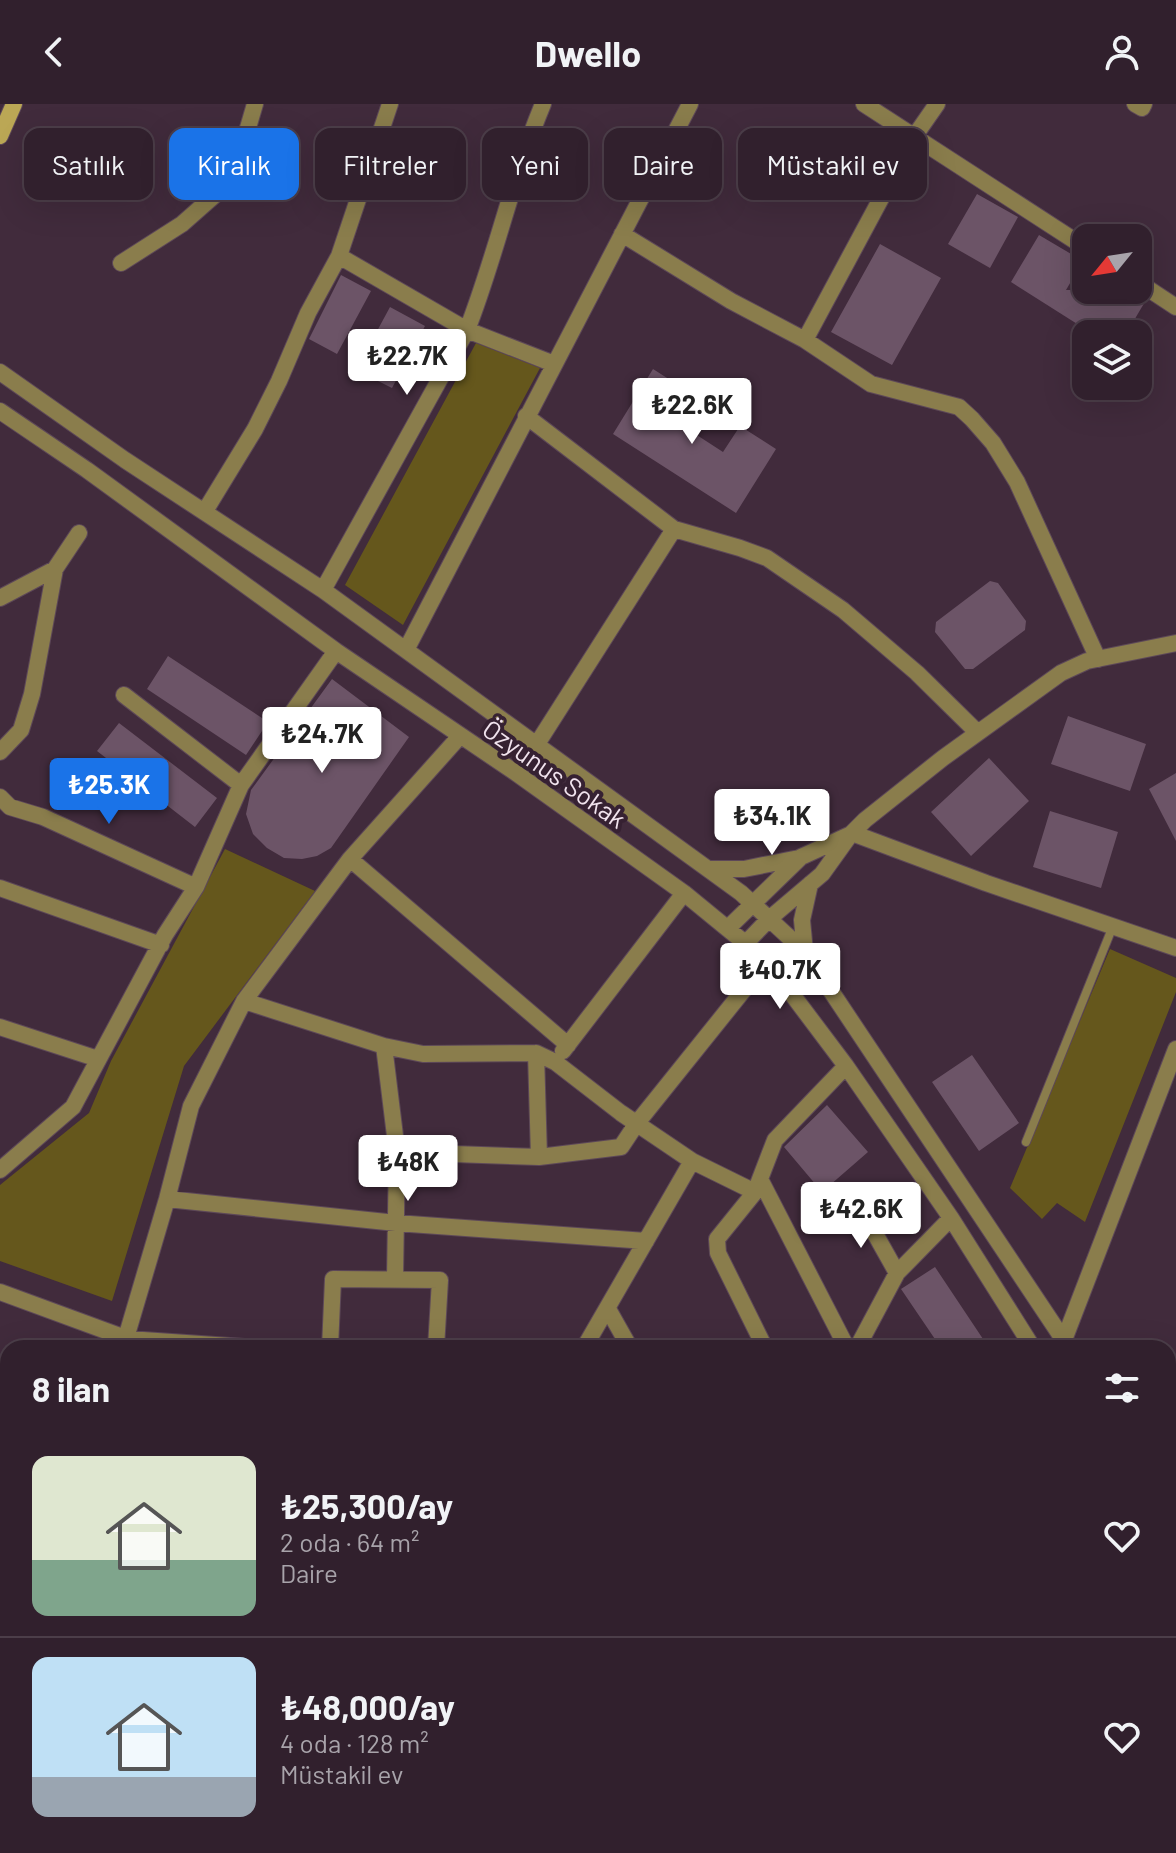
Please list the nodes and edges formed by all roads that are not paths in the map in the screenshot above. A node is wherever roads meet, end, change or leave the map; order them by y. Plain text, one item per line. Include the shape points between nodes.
1 (14, 104) edge
2 (255, 104) edge
3 (543, 104) edge
4 (690, 104) edge
5 (864, 104) edge
6 (937, 104) edge
7 (1135, 104) edge
8 (1144, 104) edge
9 (387, 106) edge
10 (900, 128) edge
11 (920, 128) edge
12 (0, 136) edge
13 (927, 145) edge
14 (880, 200) edge
15 (622, 234) junction
16 (1072, 239) edge
17 (339, 256) junction
18 (121, 263) dead end
19 (1152, 291) edge
20 (1176, 307) edge
21 (467, 330) junction
22 (805, 340) junction
23 (554, 364) junction
24 (0, 372) edge
25 (0, 411) edge
26 (526, 416) junction
27 (205, 511) junction
28 (674, 529) junction
29 (79, 533) dead end
30 (55, 569) junction
31 (323, 590) junction
32 (0, 598) edge
33 (1176, 643) edge
34 (406, 650) junction
35 (336, 651) junction
36 (1098, 659) junction
37 (124, 695) dead end
38 (978, 733) junction
39 (460, 736) junction
40 (537, 744) junction
41 (0, 752) edge
42 (241, 785) junction
43 (3, 808) edge
44 (851, 834) junction
45 (801, 857) junction
46 (350, 859) junction
47 (708, 869) junction
48 (810, 884) junction
49 (196, 887) junction
50 (0, 888) edge
51 (684, 893) junction
52 (753, 904) junction
53 (769, 919) junction
54 (1113, 925) junction
55 (728, 928) junction
56 (746, 943) junction
57 (161, 945) junction
58 (1176, 948) edge
59 (805, 952) junction
60 (767, 961) junction
61 (244, 1001) junction
62 (0, 1027) edge
63 (568, 1045) junction
64 (384, 1046) junction
65 (1176, 1049) edge
66 (536, 1053) junction
67 (98, 1059) junction
68 (555, 1062) junction
69 (846, 1066) junction
70 (637, 1123) junction
71 (1026, 1142) dead end
72 (397, 1152) junction
73 (539, 1157) junction
74 (692, 1161) junction
75 (0, 1170) edge
76 (758, 1186) junction
77 (167, 1199) junction
78 (860, 1207) dead end
79 (951, 1218) junction
80 (396, 1223) junction
81 (646, 1241) junction
82 (897, 1273) junction
83 (395, 1278) junction
84 (0, 1292) edge
85 (608, 1309) junction
86 (115, 1340) edge
87 (126, 1340) edge
88 (330, 1340) edge
89 (436, 1340) edge
90 (589, 1340) edge
91 (625, 1340) edge
92 (761, 1340) edge
93 (843, 1340) edge
94 (861, 1340) edge
95 (1028, 1340) edge
96 (1063, 1340) edge
97 (1067, 1340) edge

1 - 12 street
2 - 18 street via 233,179 182,224
3 - 21 street
4 - 15 street
5 - 10 street
6 - 11 street
7 - 8 street
9 - 17 street
13 - 16 street
14 - 22 street
15 - 22 street
15 - 23 street
17 - 21 street
17 - 27 street via 255,429
19 - 20 street
21 - 23 street
21 - 31 street
22 - 36 street via 871,384 959,407 983,431 1017,482
23 - 26 street
24 - 27 street
25 - 35 street
26 - 28 street
26 - 34 street
27 - 31 street
28 - 38 street via 767,558 843,610
28 - 40 street
29 - 30 street
30 - 32 street
30 - 41 street via 32,694 21,730
31 - 34 street
33 - 36 street
34 - 40 street
35 - 39 street
35 - 42 street
36 - 38 street via 1061,673
37 - 42 street
38 - 44 street
39 - 46 street, Özyunus Sokak
39 - 51 street, Özyunus Sokak
40 - 47 street
42 - 49 street
43 - 49 street via 43,817
44 - 45 street
44 - 48 street
44 - 54 street
45 - 47 street via 744,869
45 - 52 street
46 - 61 street, Özyunus Sokak
46 - 63 street
47 - 52 street
48 - 53 street
48 - 59 street via 802,920
49 - 57 street
50 - 57 street
51 - 55 street, Özyunus Sokak
51 - 63 street
52 - 53 street
52 - 55 street
53 - 56 street
53 - 59 street
54 - 58 street
54 - 71 lane
55 - 56 street, Özyunus Sokak
56 - 60 street, Özyunus Sokak
57 - 67 street
59 - 96 street
60 - 69 street, Özyunus Sokak
60 - 70 street
61 - 64 street
61 - 77 street, Özyunus Sokak via 191,1106
62 - 67 street
63 - 68 street
64 - 66 street via 423,1054
64 - 72 street
65 - 97 street
66 - 68 street
66 - 73 street
67 - 75 street via 73,1107
68 - 70 street
69 - 76 street via 775,1140
69 - 79 street, Özyunus Sokak
70 - 73 street via 621,1147
70 - 74 street
72 - 73 street
72 - 80 street
74 - 76 street
74 - 81 street
76 - 92 street via 717,1239 718,1253
76 - 93 street
77 - 80 street
77 - 87 street, Özyunus Sokak
78 - 82 street
79 - 82 street
79 - 95 street, Özyunus Sokak
80 - 81 street
80 - 83 street
81 - 85 street
82 - 94 street
83 - 88 street via 333,1279
83 - 89 street via 440,1280
84 - 86 street
85 - 90 street
85 - 91 street

